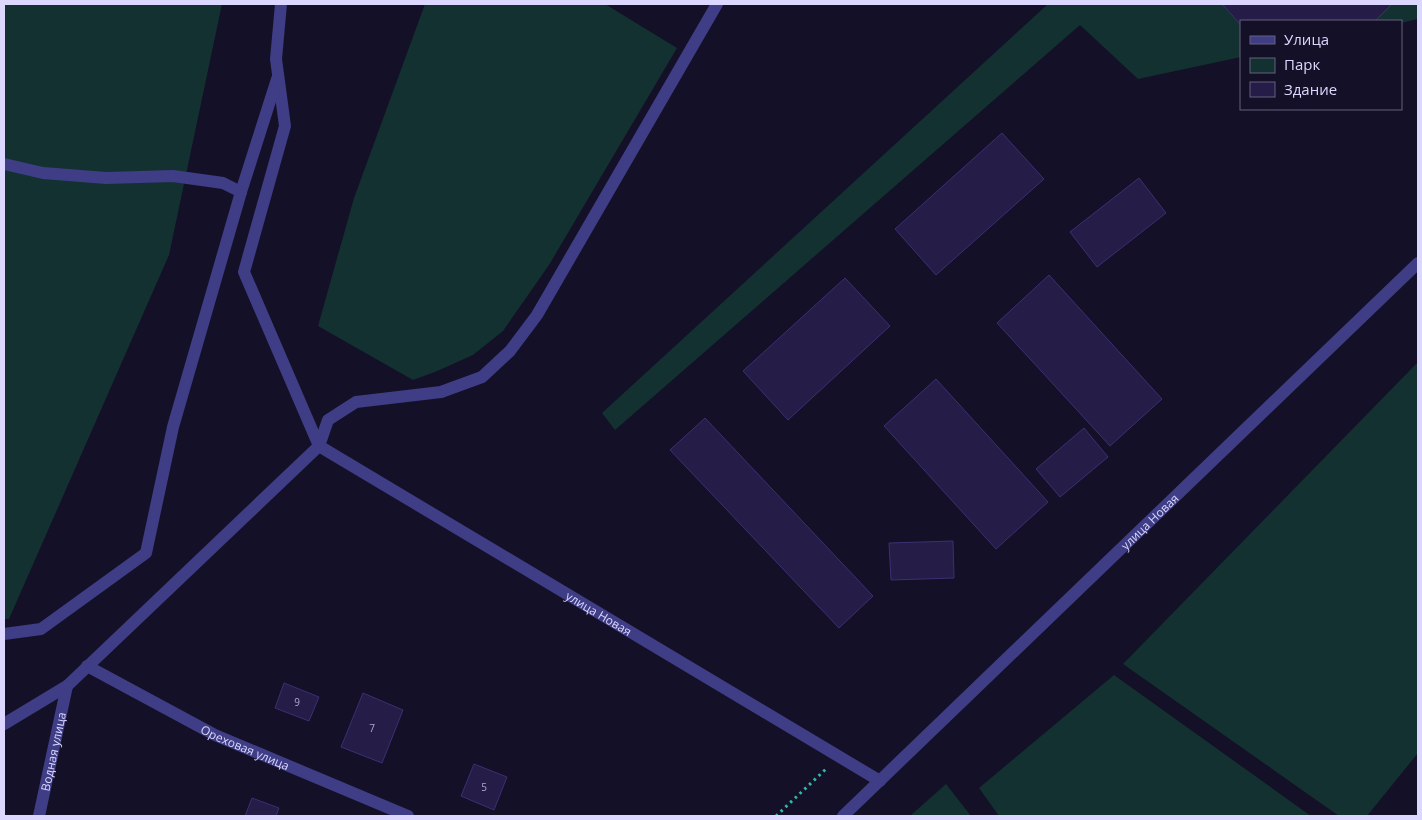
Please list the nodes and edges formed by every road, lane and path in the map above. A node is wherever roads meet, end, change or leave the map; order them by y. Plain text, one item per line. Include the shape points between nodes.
1 (281, 4) edge
2 (717, 4) edge
3 (278, 74) junction
4 (4, 164) edge
5 (241, 192) junction
6 (1418, 264) edge
7 (320, 446) junction
8 (4, 634) edge
9 (87, 666) junction
10 (67, 686) junction
11 (4, 724) edge
12 (840, 756) junction
13 (880, 781) junction
14 (40, 816) edge
15 (408, 816) edge
16 (776, 816) edge
17 (843, 816) edge

1 - 3 street via 276,59
2 - 7 street via 537,315 510,351 482,377 441,392 356,402 328,420
3 - 5 street
3 - 7 street via 285,126 244,272
4 - 5 street via 43,173 106,178 173,176 223,183
5 - 8 street via 173,427 146,553 41,630
6 - 13 street, улица Новая
7 - 9 street
7 - 12 street, улица Новая
9 - 10 street
9 - 15 street, Ореховая улица via 215,735
10 - 11 street
10 - 14 street, Водная улица
12 - 13 street, улица Новая
12 - 16 path
13 - 17 street, улица Новая

